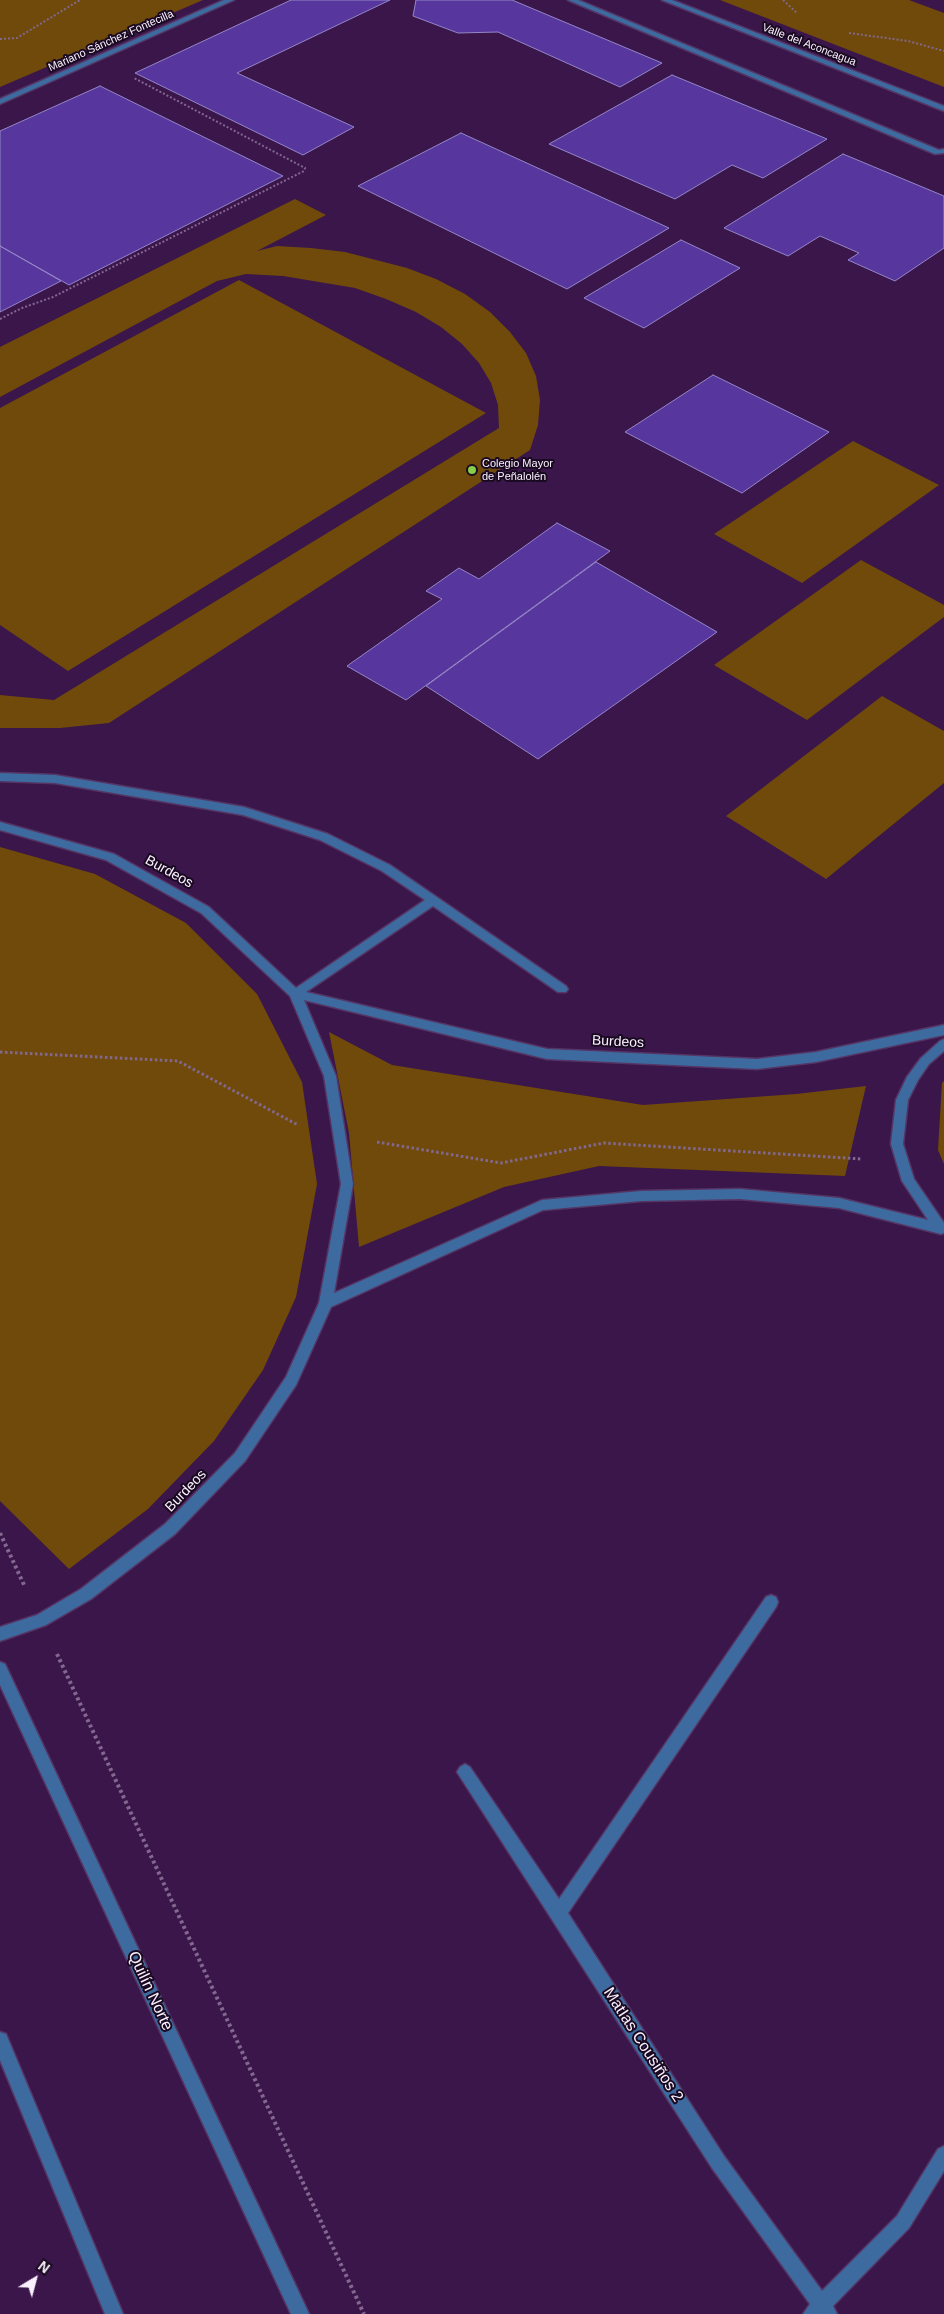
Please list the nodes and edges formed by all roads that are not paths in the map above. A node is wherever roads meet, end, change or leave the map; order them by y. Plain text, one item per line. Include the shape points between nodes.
1 (230, 0) edge
2 (572, 0) edge
3 (666, 0) edge
4 (0, 102) edge
5 (944, 109) edge
6 (944, 151) edge
7 (0, 777) edge
8 (0, 826) edge
9 (433, 900) junction
10 (562, 989) dead end
11 (295, 994) junction
12 (944, 1030) edge
13 (944, 1044) edge
14 (942, 1230) edge
15 (326, 1302) junction
16 (771, 1602) dead end
17 (0, 1634) edge
18 (0, 1669) edge
19 (465, 1772) dead end
20 (559, 1913) junction
21 (0, 2040) edge
22 (944, 2155) edge
23 (820, 2310) edge
24 (114, 2314) edge
25 (300, 2314) edge

1 - 4 street, Mariano Sánchez Fontecilla
2 - 6 street via 938,152
3 - 5 street, Valle del Aconcagua
7 - 9 street via 55,779 244,811 324,837 386,868
8 - 11 street, Burdeos via 110,857 205,910
9 - 10 street
9 - 11 street
11 - 12 street, Burdeos via 547,1054 757,1064 816,1057
11 - 15 street, Burdeos via 330,1076 347,1184
13 - 14 street via 913,1077 902,1100 896,1144 908,1181
14 - 15 street via 839,1203 740,1194 641,1196 542,1205
15 - 17 street, Burdeos via 291,1381 240,1457 170,1530 86,1594 41,1620
16 - 20 street
18 - 25 street, Quilín Norte
19 - 20 street, MatIas Cousiños 2
20 - 23 street, MatIas Cousiños 2 via 718,2162
21 - 24 street
22 - 23 street via 903,2222

